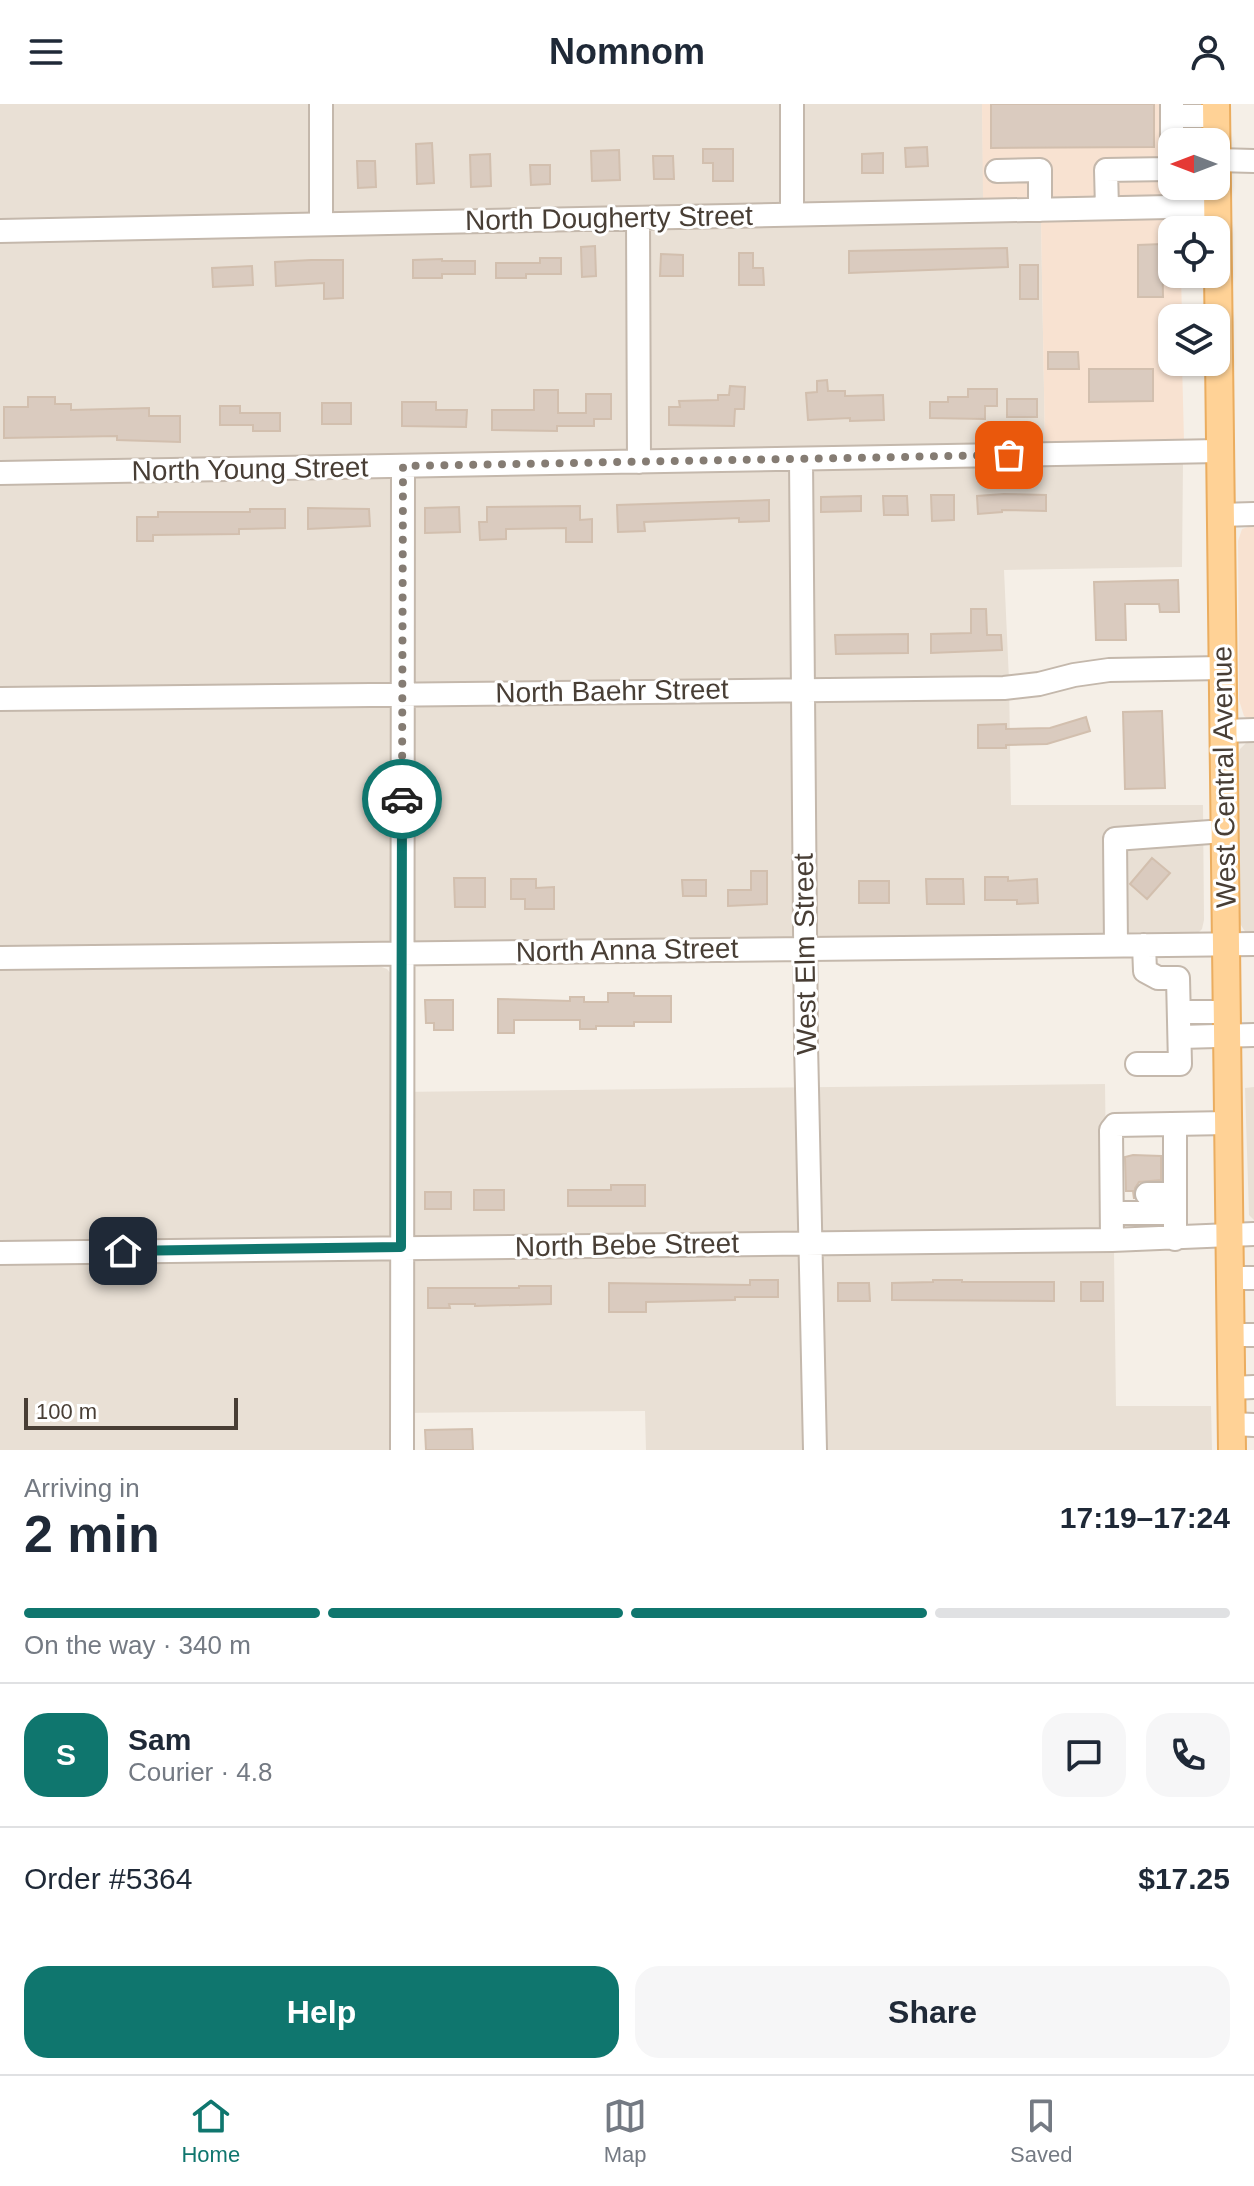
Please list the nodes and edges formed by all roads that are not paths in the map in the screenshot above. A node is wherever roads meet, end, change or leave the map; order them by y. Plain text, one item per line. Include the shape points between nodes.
1 (321, 104) edge
2 (792, 104) edge
3 (1172, 110) edge
4 (1216, 110) edge
5 (1230, 160) edge
6 (1254, 161) edge
7 (1158, 169) edge
8 (997, 171) dead end
9 (1217, 200) edge
10 (1217, 206) junction
11 (1107, 208) junction
12 (1040, 210) junction
13 (792, 214) junction
14 (638, 218) junction
15 (321, 224) junction
16 (0, 231) edge
17 (1219, 451) junction
18 (801, 459) junction
19 (639, 462) junction
20 (403, 466) junction
21 (0, 473) edge
22 (1254, 514) edge
23 (1220, 515) junction
24 (1222, 668) junction
25 (803, 689) junction
26 (402, 694) junction
27 (0, 699) edge
28 (1254, 730) edge
29 (1223, 731) junction
30 (1224, 831) junction
31 (1226, 944) junction
32 (1254, 944) edge
33 (1116, 945) junction
34 (1144, 945) junction
35 (805, 948) junction
36 (401, 953) junction
37 (0, 958) edge
38 (1179, 1012) junction
39 (1227, 1023) junction
40 (1254, 1035) edge
41 (1180, 1037) junction
42 (1137, 1064) dead end
43 (1228, 1123) junction
44 (1175, 1124) junction
45 (1128, 1201) junction
46 (1175, 1203) junction
47 (1242, 1234) edge
48 (1175, 1239) junction
49 (1112, 1240) junction
50 (811, 1243) junction
51 (401, 1247) junction
52 (0, 1253) edge
53 (1242, 1278) edge
54 (1242, 1335) edge
55 (1243, 1388) edge
56 (1239, 1433) edge
57 (402, 1450) edge
58 (815, 1450) edge

1 - 15 street
2 - 13 street
3 - 4 street
5 - 6 street
7 - 11 street via 1106,170
8 - 12 street via 1050,170
9 - 10 main road, West Central Avenue
10 - 11 street, North Dougherty Street
10 - 17 main road, West Central Avenue
11 - 12 street, North Dougherty Street
12 - 13 street, North Dougherty Street
13 - 14 street, North Dougherty Street
14 - 15 street, North Dougherty Street
14 - 19 street
15 - 16 street, North Dougherty Street
17 - 18 street, North Young Street
17 - 23 main road, West Central Avenue
18 - 19 street, North Young Street
18 - 25 street, West Elm Street
19 - 20 street, North Young Street
20 - 21 street, North Young Street
20 - 26 street
22 - 23 street
23 - 24 main road, West Central Avenue
24 - 25 street, North Baehr Street via 1109,670 1004,688
24 - 29 main road, West Central Avenue
25 - 26 street, North Baehr Street
25 - 35 street, West Elm Street
26 - 27 street, North Baehr Street
26 - 36 street
28 - 29 street
29 - 30 main road, West Central Avenue
30 - 31 main road, West Central Avenue
30 - 33 street via 1115,839
31 - 32 street, North Anna Street
31 - 34 street, North Anna Street
31 - 39 main road, West Central Avenue
33 - 34 street, North Anna Street
33 - 35 street, North Anna Street
34 - 38 street via 1145,971 1158,978 1178,978
35 - 36 street, North Anna Street
35 - 50 street, West Elm Street
36 - 37 street, North Anna Street
36 - 51 street
38 - 39 street
38 - 41 street
39 - 40 street
39 - 41 street
39 - 43 main road, West Central Avenue
41 - 42 street via 1180,1064
43 - 44 street
43 - 47 main road, West Central Avenue
44 - 45 street via 1115,1125 1111,1130
44 - 46 street
45 - 46 street
45 - 46 street
45 - 49 street
46 - 48 street
47 - 48 street, North Bebe Street
47 - 53 main road, West Central Avenue
48 - 49 street, North Bebe Street
49 - 50 street, North Bebe Street
50 - 51 street, North Bebe Street
50 - 58 street, West Elm Street
51 - 52 street, North Bebe Street
51 - 57 street
53 - 54 main road, West Central Avenue
54 - 55 main road, West Central Avenue
55 - 56 main road, West Central Avenue

